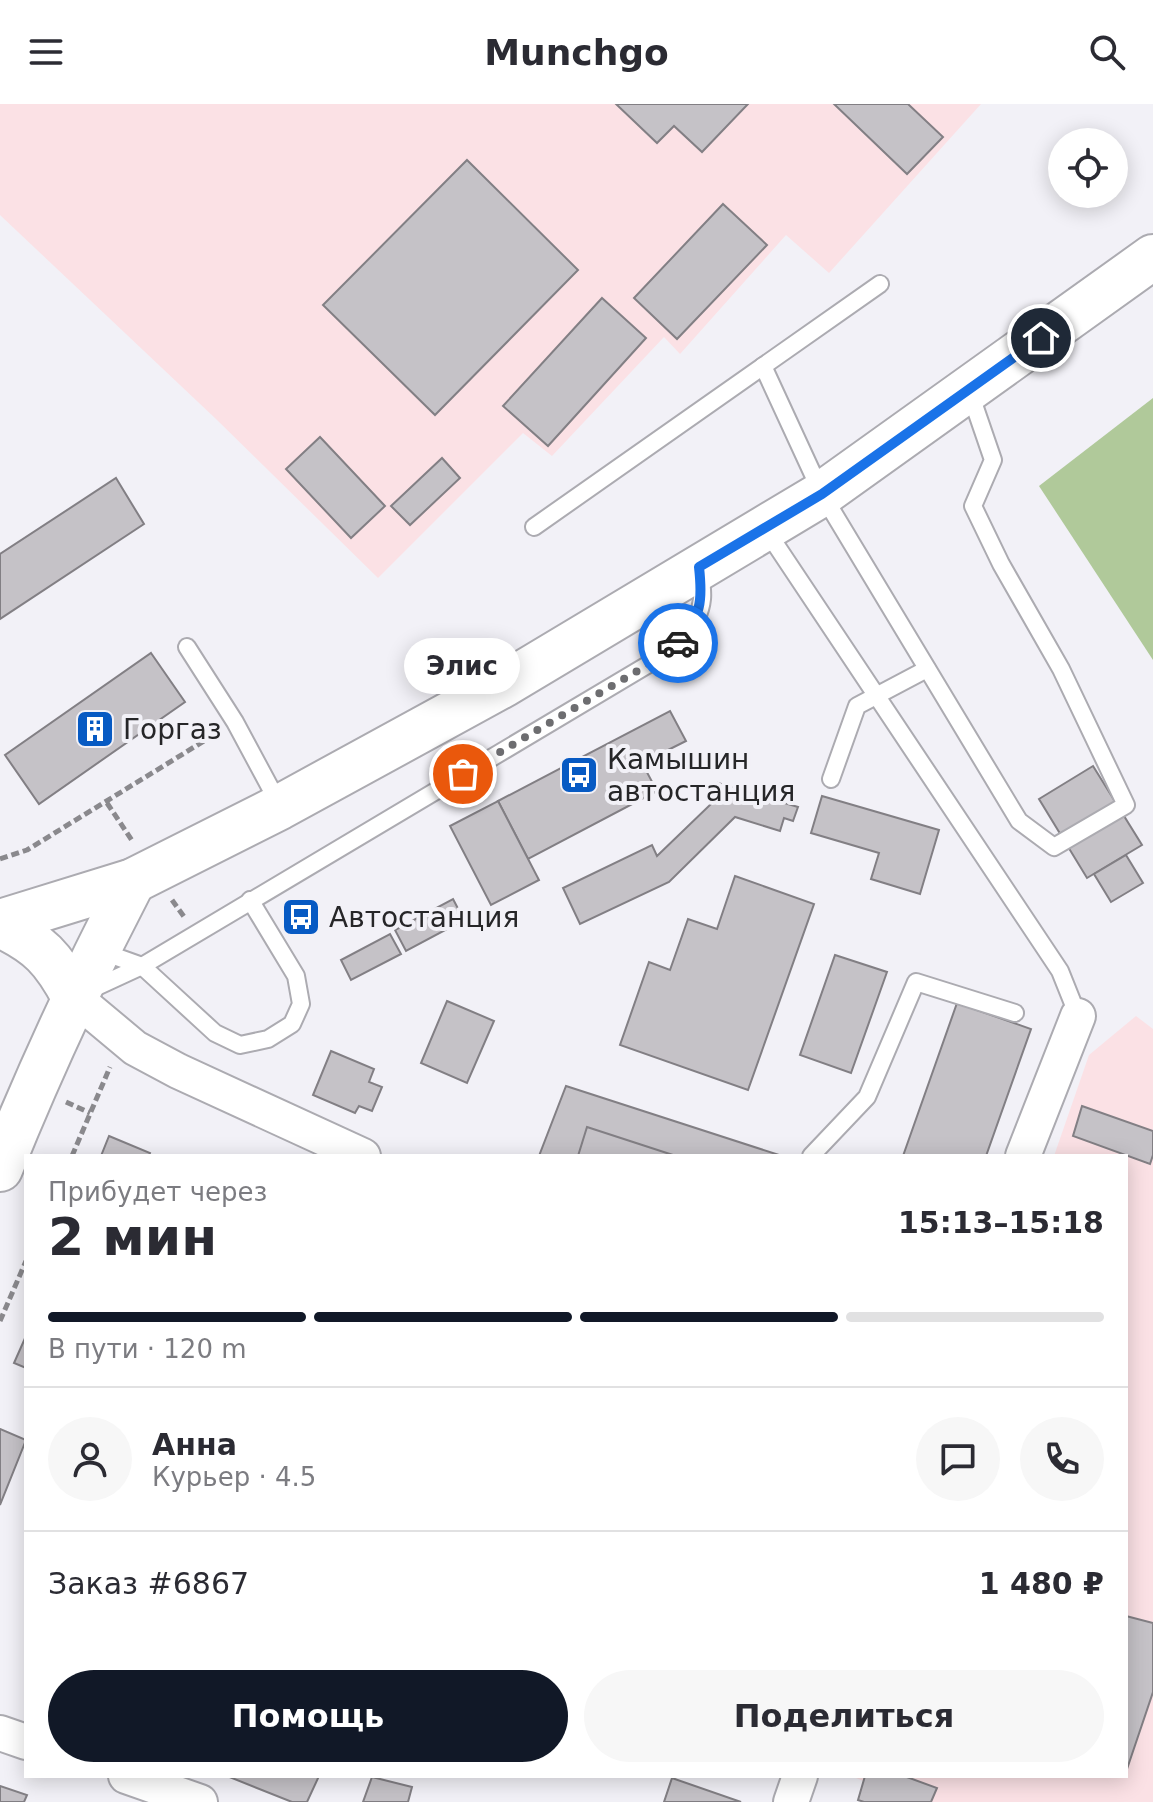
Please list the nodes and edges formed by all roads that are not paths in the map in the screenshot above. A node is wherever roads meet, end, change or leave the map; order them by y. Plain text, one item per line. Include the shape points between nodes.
1 (1148, 271) edge
2 (880, 284) dead end
3 (763, 366) junction
4 (969, 389) junction
5 (822, 494) junction
6 (534, 527) dead end
7 (765, 528) junction
8 (699, 567) junction
9 (187, 647) dead end
10 (927, 669) junction
11 (876, 696) junction
12 (831, 779) dead end
13 (280, 807) junction
14 (133, 881) junction
15 (250, 900) junction
16 (0, 923) edge
17 (97, 950) junction
18 (142, 966) junction
19 (74, 997) junction
20 (1015, 1013) dead end
21 (1078, 1016) joint
22 (359, 1154) edge
23 (813, 1154) edge
24 (1024, 1154) edge
25 (0, 1169) edge
26 (0, 1733) edge
27 (24, 1741) edge
28 (138, 1778) edge
29 (799, 1778) edge
30 (163, 1782) edge
31 (200, 1802) edge
32 (791, 1802) edge

1 - 4 main road
2 - 3 lane
3 - 5 lane
3 - 6 lane
4 - 5 main road
4 - 10 lane via 993,460 973,506 1061,669 1126,805 1054,847 1019,821
5 - 7 main road
5 - 10 lane
7 - 8 main road
7 - 11 lane
8 - 13 main road via 505,684
8 - 15 lane via 702,599 679,643
9 - 13 lane
10 - 11 lane
11 - 12 lane via 857,706
11 - 21 lane via 1060,971
13 - 14 main road
14 - 16 main road
14 - 17 main road
15 - 18 lane
15 - 18 lane via 296,976 301,1004 292,1024 268,1039 240,1045 215,1033
16 - 19 main road via 45,952
17 - 18 lane
17 - 19 main road
18 - 19 lane
19 - 22 street via 135,1048
19 - 25 main road
20 - 23 lane via 916,982 867,1097
21 - 24 street
26 - 27 street
28 - 30 street
29 - 32 street
30 - 31 street

